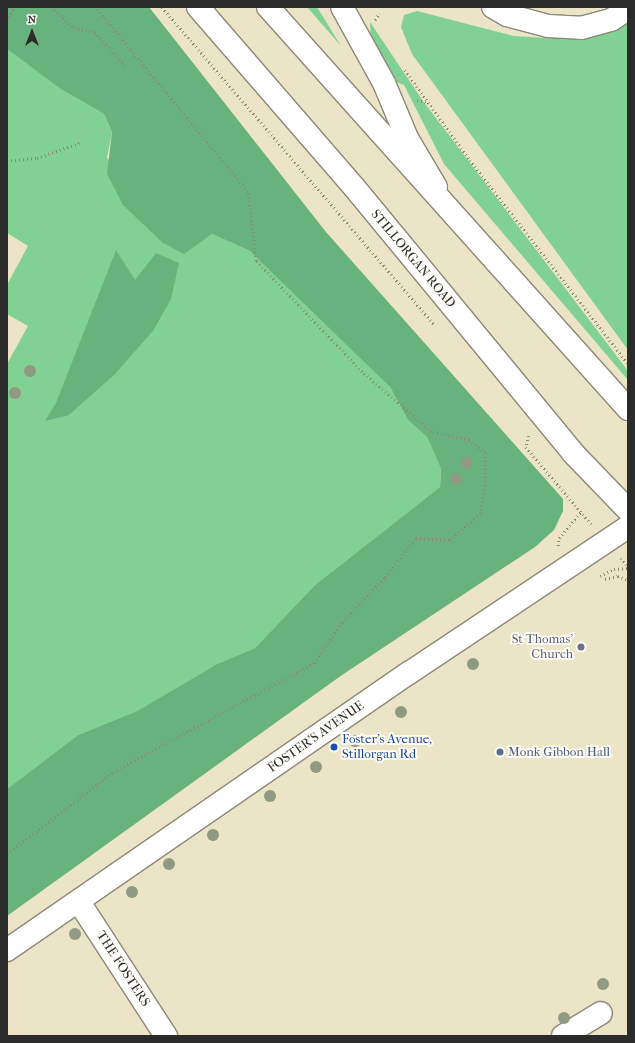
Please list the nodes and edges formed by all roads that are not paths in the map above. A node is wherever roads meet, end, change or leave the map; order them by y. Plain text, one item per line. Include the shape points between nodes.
1 (198, 7) edge
2 (268, 7) edge
3 (493, 7) edge
4 (628, 9) edge
5 (351, 10) edge
6 (451, 210) junction
7 (628, 409) edge
8 (628, 510) edge
9 (628, 527) edge
10 (79, 902) junction
11 (7, 950) edge
12 (601, 1013) dead end
13 (166, 1036) edge
14 (563, 1036) edge

1 - 8 main road, STILLORGAN ROAD via 354,187 573,453
2 - 6 main road
3 - 4 main road via 507,15 548,26 581,28 611,20
5 - 6 main road via 406,138
6 - 7 main road
9 - 10 main road, FOSTER'S AVENUE via 409,672
10 - 11 main road, FOSTER'S AVENUE
10 - 13 main road, THE FOSTERS
12 - 14 main road

